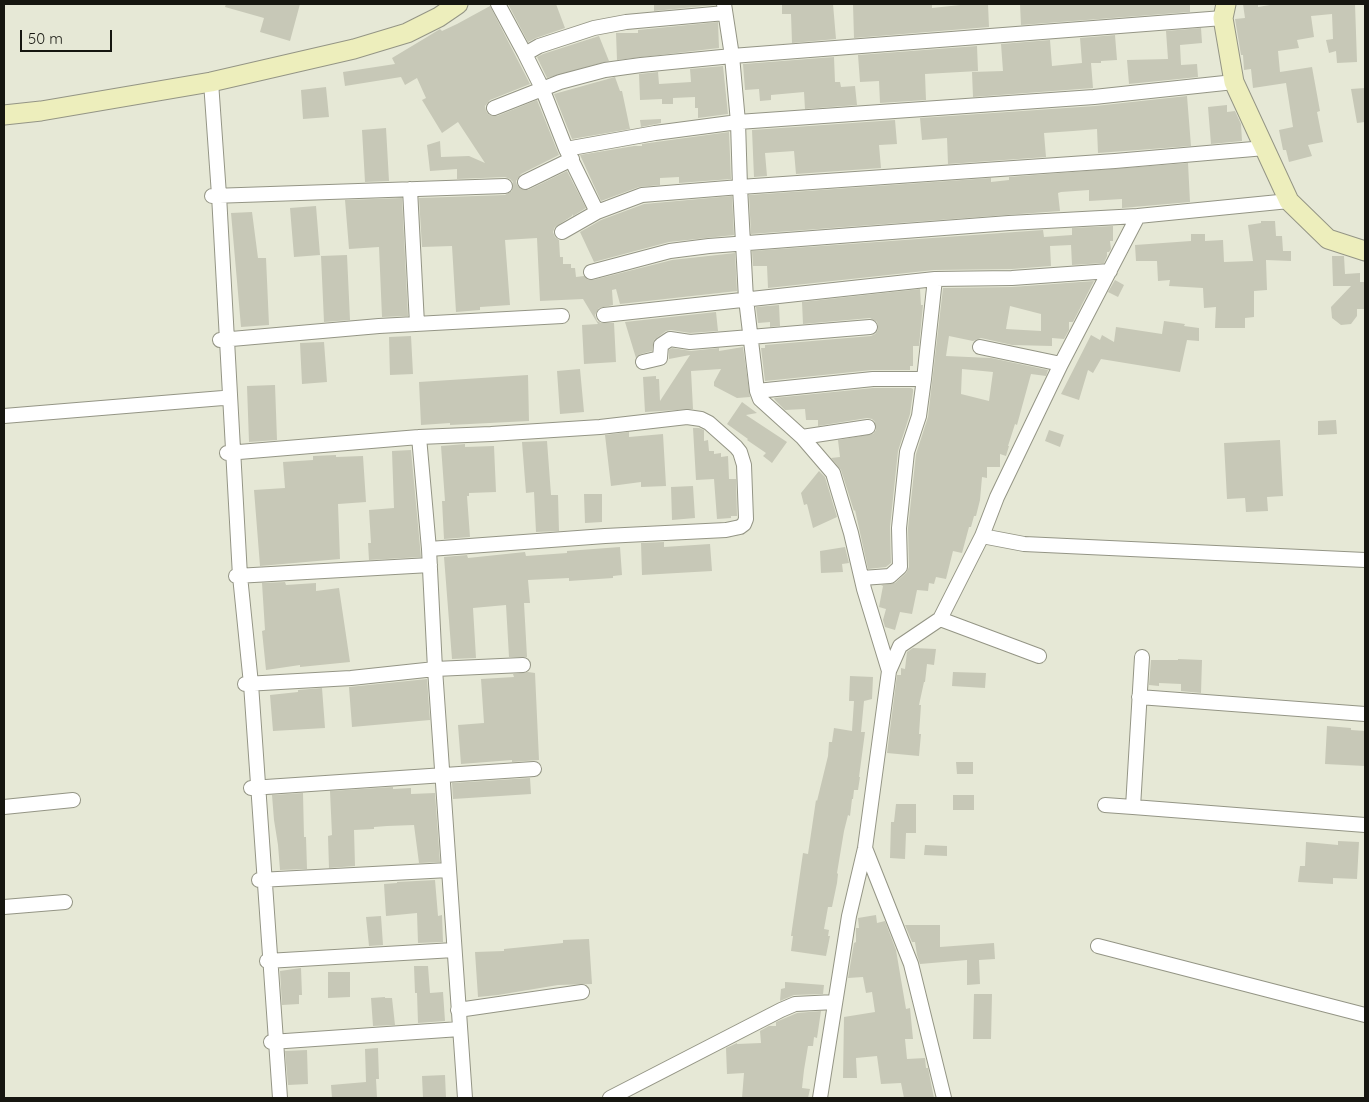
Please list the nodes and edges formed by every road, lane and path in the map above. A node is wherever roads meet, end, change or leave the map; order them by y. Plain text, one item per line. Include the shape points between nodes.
1 (458, 4) edge
2 (498, 4) edge
3 (725, 8) edge
4 (1225, 11) edge
5 (525, 54) junction
6 (732, 56) junction
7 (211, 82) junction
8 (1234, 82) junction
9 (542, 88) junction
10 (494, 108) dead end
11 (4, 115) edge
12 (738, 122) junction
13 (1265, 148) junction
14 (569, 154) junction
15 (525, 182) dead end
16 (505, 186) dead end
17 (740, 188) junction
18 (410, 189) junction
19 (216, 196) junction
20 (1289, 201) junction
21 (597, 212) junction
22 (1138, 216) junction
23 (562, 232) dead end
24 (742, 244) junction
25 (1365, 251) edge
26 (1110, 271) junction
27 (591, 272) dead end
28 (935, 280) junction
29 (746, 299) junction
30 (604, 315) dead end
31 (562, 316) dead end
32 (417, 324) junction
33 (870, 327) dead end
34 (750, 336) junction
35 (224, 340) junction
36 (980, 347) dead end
37 (643, 362) dead end
38 (1061, 364) junction
39 (924, 379) junction
40 (757, 391) junction
41 (224, 398) junction
42 (4, 416) edge
43 (868, 427) dead end
44 (419, 437) junction
45 (802, 437) junction
46 (230, 453) junction
47 (982, 536) junction
48 (429, 549) junction
49 (1365, 560) edge
50 (430, 565) junction
51 (238, 576) junction
52 (862, 578) junction
53 (940, 619) junction
54 (1040, 656) dead end
55 (1142, 657) dead end
56 (523, 665) dead end
57 (435, 669) junction
58 (889, 671) junction
59 (248, 684) junction
60 (1139, 697) junction
61 (1365, 714) edge
62 (534, 769) dead end
63 (443, 775) junction
64 (254, 788) junction
65 (73, 800) dead end
66 (1105, 805) dead end
67 (4, 807) edge
68 (1132, 807) junction
69 (1365, 825) edge
70 (865, 848) junction
71 (449, 870) junction
72 (262, 880) junction
73 (65, 902) dead end
74 (4, 907) edge
75 (1098, 946) dead end
76 (454, 950) junction
77 (269, 961) junction
78 (582, 992) dead end
79 (835, 1002) junction
80 (458, 1010) junction
81 (1365, 1015) edge
82 (460, 1029) junction
83 (274, 1042) junction
84 (275, 1098) edge
85 (280, 1098) edge
86 (464, 1098) edge
87 (610, 1098) edge
88 (820, 1098) edge
89 (944, 1098) edge

1 - 7 street via 407,33 354,49
2 - 5 street
3 - 5 street via 594,28 539,46
3 - 6 street
4 - 6 street
4 - 8 street
5 - 9 street
6 - 9 street via 604,70
6 - 12 street
7 - 11 street
7 - 19 street
8 - 12 street via 1094,97
8 - 13 street
9 - 10 street
9 - 14 street
12 - 14 street via 655,133
12 - 17 street
13 - 17 street
13 - 20 street
14 - 15 street
14 - 21 street
16 - 18 street
17 - 21 street via 642,195
17 - 24 street
18 - 19 street
18 - 32 street
19 - 35 street
20 - 22 street
20 - 25 street via 1328,239
21 - 23 street
22 - 24 street
22 - 26 street
24 - 27 street via 670,251
24 - 29 street
26 - 28 street
26 - 38 street
28 - 29 street
28 - 39 street
29 - 30 street
29 - 34 street
31 - 32 street
32 - 35 street
33 - 34 street
34 - 37 street via 690,342 670,339 661,345 660,358
34 - 40 street
35 - 41 street
35 - 46 street
36 - 38 street
38 - 47 street via 997,497
39 - 40 street via 873,379
39 - 52 street via 919,416 906,456 899,528 900,567 890,576
40 - 45 street via 760,399
41 - 42 street
41 - 46 street
43 - 45 street
44 - 46 street
44 - 48 street
44 - 48 street via 600,427 687,417 709,423 736,447 744,465 746,519 740,528
45 - 52 street via 833,473
46 - 51 street
47 - 49 street via 1024,544
47 - 53 street
48 - 50 street
50 - 51 street
50 - 57 street
51 - 59 street
52 - 58 street
53 - 54 street
53 - 58 street via 900,646
55 - 60 street
56 - 57 street
57 - 59 street
57 - 63 street
58 - 70 street
59 - 64 street
60 - 61 street
60 - 68 street
62 - 63 street
63 - 64 street
63 - 71 street
64 - 72 street
65 - 67 street
66 - 68 street
68 - 69 street
70 - 79 street via 849,916
70 - 89 street via 911,964
71 - 72 street
71 - 76 street
72 - 77 street
73 - 74 street
75 - 81 street
76 - 77 street
76 - 80 street
77 - 83 street
78 - 80 street
79 - 87 street via 795,1004
79 - 88 street
80 - 82 street
82 - 83 street
82 - 86 street
83 - 84 street
83 - 85 street

